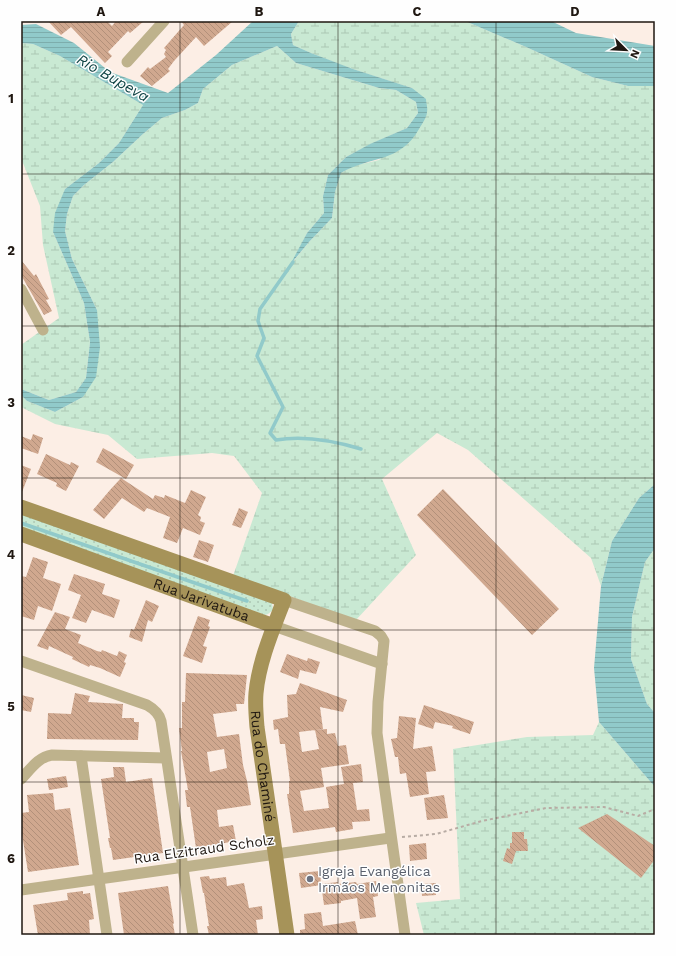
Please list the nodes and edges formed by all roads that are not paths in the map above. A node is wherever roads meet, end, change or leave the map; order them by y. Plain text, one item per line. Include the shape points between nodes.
1 (164, 21) edge
2 (127, 62) dead end
3 (21, 289) edge
4 (43, 330) dead end
5 (21, 507) edge
6 (21, 534) edge
7 (284, 600) junction
8 (274, 626) junction
9 (21, 661) edge
10 (382, 664) junction
11 (81, 756) junction
12 (166, 758) junction
13 (22, 776) edge
14 (390, 838) junction
15 (275, 854) junction
16 (183, 867) junction
17 (98, 879) junction
18 (21, 890) edge
19 (107, 935) edge
20 (193, 935) edge
21 (287, 935) edge
22 (405, 935) edge

1 - 2 street
3 - 4 street
5 - 7 street, Rua Jarivatuba
6 - 8 street, Rua Jarivatuba
7 - 8 street, Rua do Chaminé
7 - 10 street, Rua Jarivatuba via 375,631 384,641
8 - 10 street, Rua Jarivatuba
8 - 15 street, Rua do Chaminé via 260,672 256,709
9 - 12 street via 154,709 161,722
10 - 14 street via 377,733
11 - 12 street
11 - 13 street via 46,756
11 - 17 street
12 - 16 street
14 - 15 street, Rua Elzitraud Scholz
14 - 22 street
15 - 16 street, Rua Elzitraud Scholz
15 - 21 street, Rua do Chaminé
16 - 17 street, Rua Elzitraud Scholz
16 - 20 street
17 - 18 street, Rua Elzitraud Scholz
17 - 19 street

